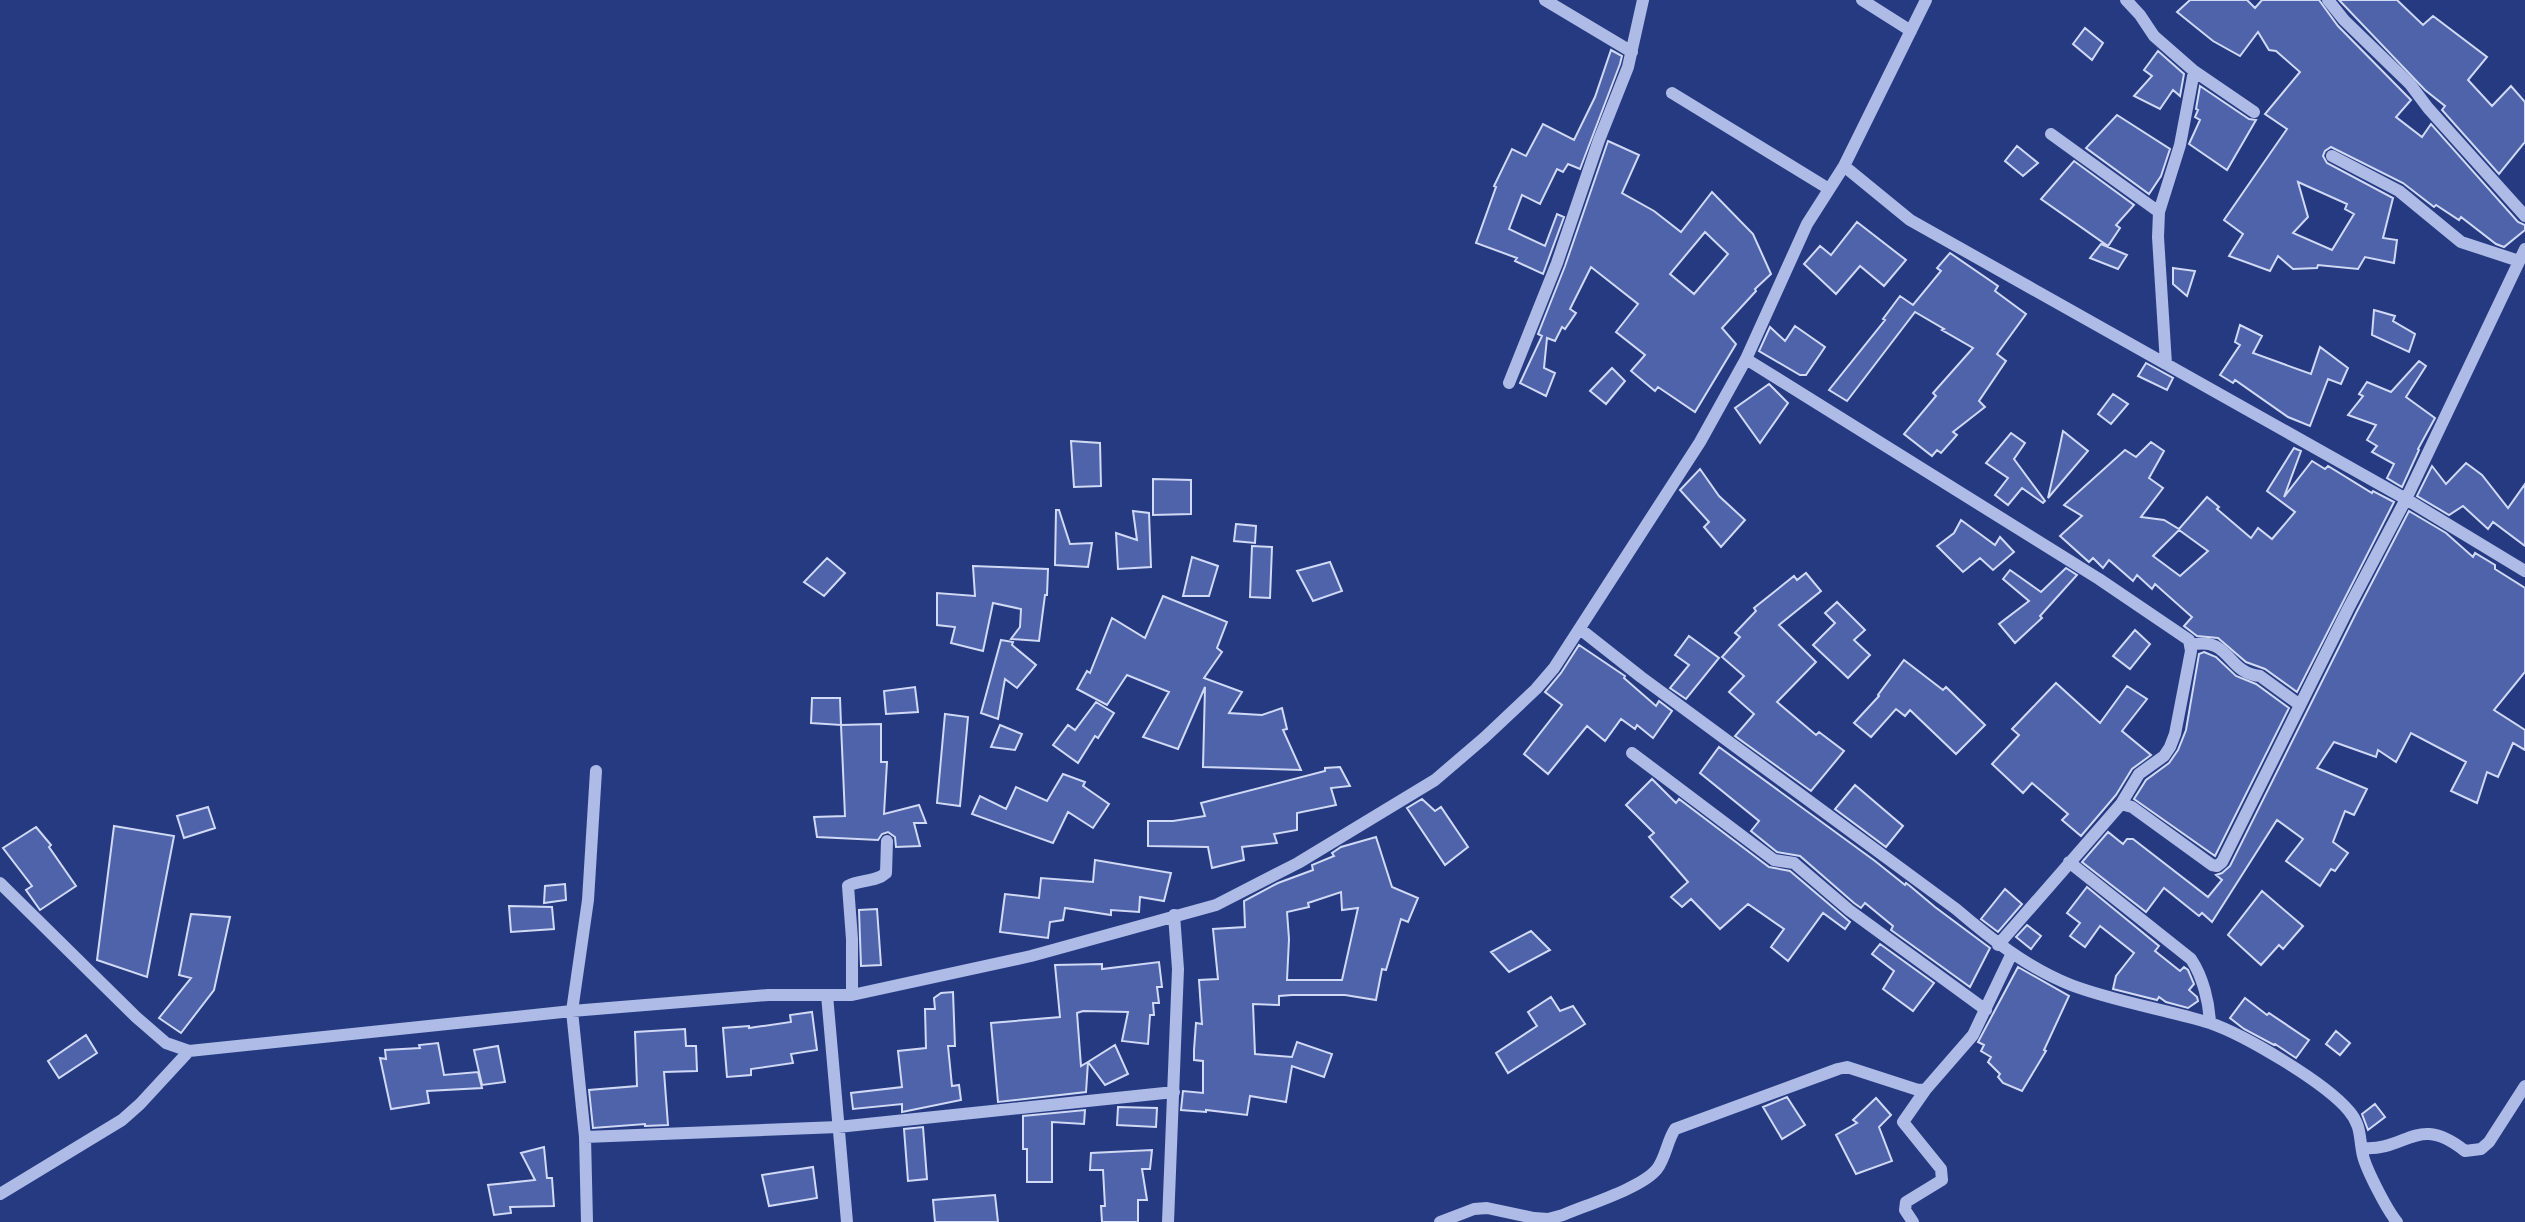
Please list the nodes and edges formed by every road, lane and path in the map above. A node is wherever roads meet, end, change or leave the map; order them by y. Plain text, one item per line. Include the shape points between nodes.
1 (1545, 0) edge
2 (1643, 0) edge
3 (1861, 0) edge
4 (1926, 0) edge
5 (2126, 0) edge
6 (2328, 0) edge
7 (1911, 31) junction
8 (1632, 52) junction
9 (2194, 71) junction
10 (1672, 93) dead end
11 (2254, 112) dead end
12 (2051, 134) dead end
13 (2332, 156) dead end
14 (1844, 166) junction
15 (1829, 189) junction
16 (2159, 212) junction
17 (2525, 216) edge
18 (2525, 249) edge
19 (2519, 261) junction
20 (1745, 359) junction
21 (2166, 364) junction
22 (1509, 383) dead end
23 (2406, 499) junction
24 (2525, 571) edge
25 (1580, 629) junction
26 (2191, 645) junction
27 (2300, 705) junction
28 (1632, 753) dead end
29 (596, 771) dead end
30 (2121, 804) junction
31 (887, 841) dead end
32 (2069, 862) junction
33 (0, 883) edge
34 (1174, 915) junction
35 (1998, 945) junction
36 (2012, 953) junction
37 (827, 995) junction
38 (852, 995) junction
39 (572, 1010) junction
40 (1986, 1010) junction
41 (2210, 1023) junction
42 (189, 1051) junction
43 (2525, 1086) edge
44 (1926, 1089) junction
45 (1174, 1093) junction
46 (838, 1127) junction
47 (584, 1137) junction
48 (2363, 1148) junction
49 (0, 1194) edge
50 (587, 1222) edge
51 (847, 1222) edge
52 (1168, 1222) edge
53 (1440, 1222) edge
54 (1913, 1222) edge
55 (2397, 1222) edge

1 - 8 street
2 - 8 street
3 - 7 street
4 - 7 street
5 - 9 street via 2154,36
6 - 17 street via 2410,84
7 - 14 street
8 - 22 street
9 - 11 street
9 - 16 street via 2180,145
10 - 15 street
12 - 16 street
13 - 19 street via 2399,191 2461,242
14 - 15 street
14 - 21 street via 1910,220
15 - 20 street via 1807,224
16 - 21 street
18 - 19 street
19 - 23 street
20 - 25 street via 1700,442
20 - 26 street via 2099,579
21 - 23 street
23 - 24 street
23 - 27 street
25 - 34 street via 1536,689 1435,780 1298,863 1216,905
25 - 35 street
26 - 27 street via 2213,643 2233,663
26 - 30 street via 2170,747 2139,774
27 - 30 street via 2219,865 2212,865 2132,807
28 - 40 street via 1774,860 1794,863 1892,943
29 - 39 street via 588,900
30 - 32 street
31 - 38 street via 886,873 848,886
32 - 35 street
32 - 41 street via 2191,959 2200,975
33 - 42 street via 136,1017 166,1043
34 - 38 street via 1031,956
34 - 45 street via 1178,969
35 - 36 street
36 - 40 street
36 - 41 street via 2070,984
37 - 38 street
37 - 39 street
37 - 46 street
39 - 42 street
39 - 47 street
40 - 44 street via 1973,1035
41 - 48 street via 2326,1089 2353,1118
42 - 49 street via 122,1120
43 - 48 street via 2481,1149 2465,1152 2452,1141 2430,1134 2410,1136 2387,1147
44 - 53 street via 1847,1067 1838,1069 1675,1129 1648,1177 1563,1216 1534,1218 1487,1208
44 - 54 street via 1904,1124 1941,1169 1942,1180 1906,1202 1905,1210
45 - 46 street
45 - 52 street
46 - 47 street
46 - 51 street
47 - 50 street
48 - 55 street via 2368,1169

